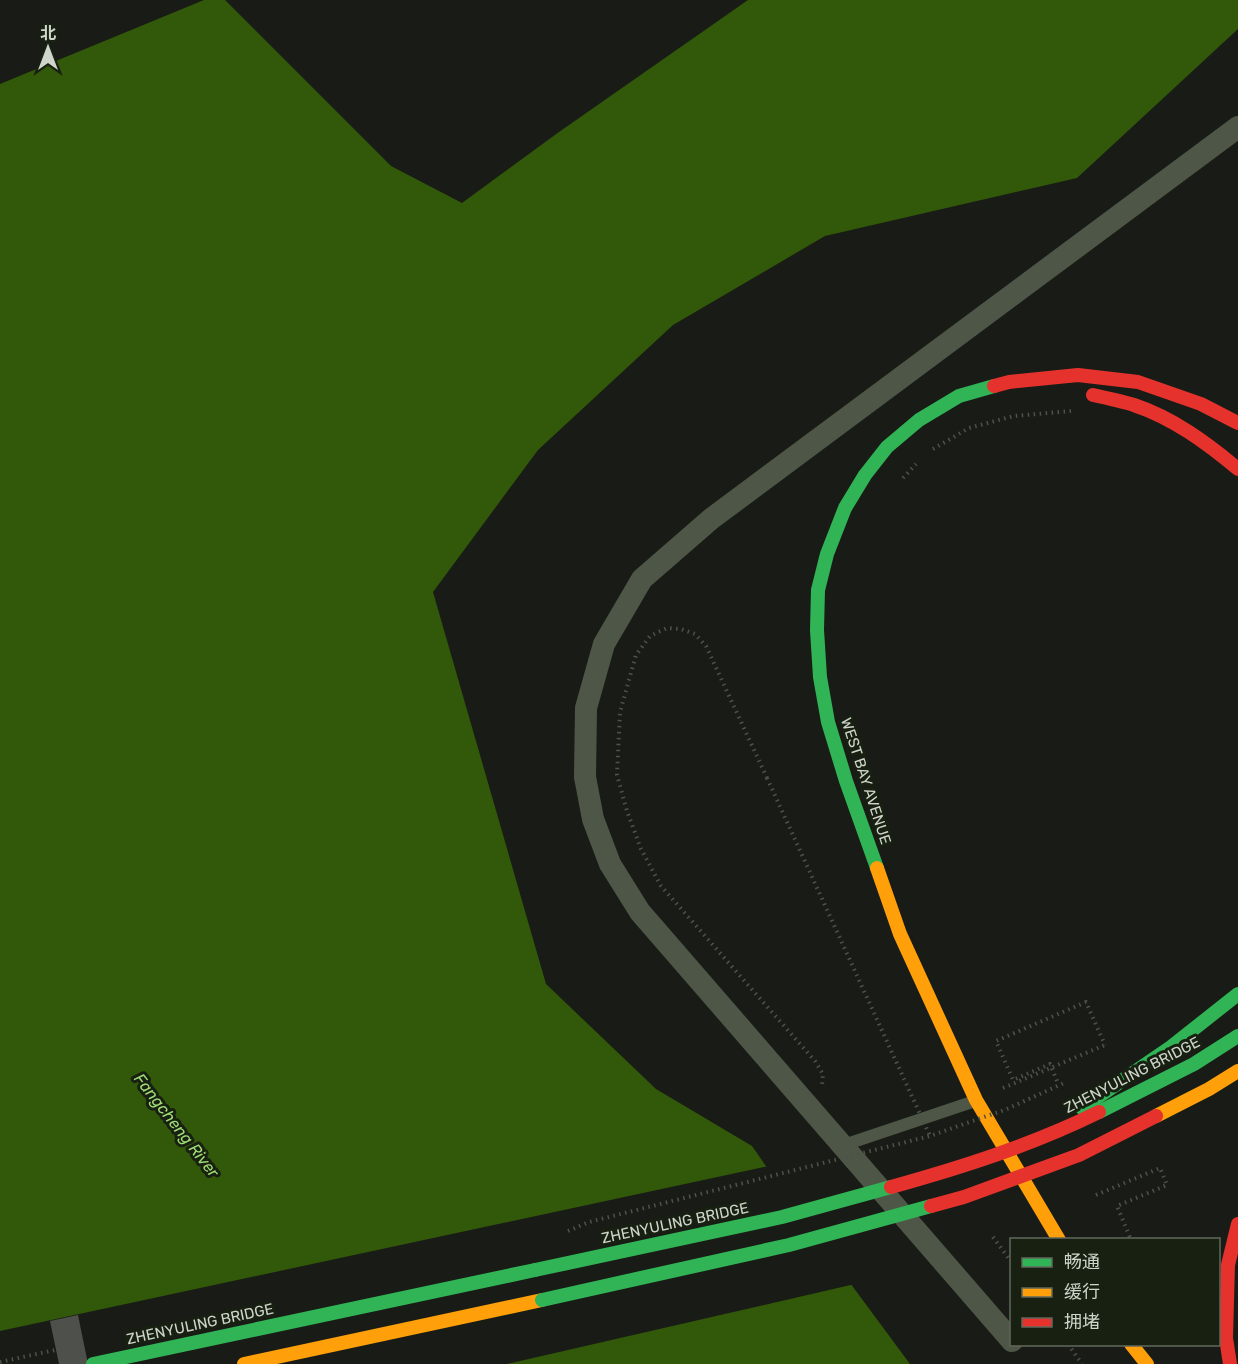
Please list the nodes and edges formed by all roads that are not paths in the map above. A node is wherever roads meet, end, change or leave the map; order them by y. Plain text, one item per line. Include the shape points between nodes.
1 (1238, 127) edge
2 (1008, 382) junction
3 (1238, 423) edge
4 (1238, 469) edge
5 (1238, 994) edge
6 (1238, 1036) edge
7 (1238, 1071) edge
8 (976, 1100) junction
9 (841, 1146) junction
10 (1021, 1146) junction
11 (1238, 1224) edge
12 (1058, 1238) edge
13 (1010, 1339) edge
14 (1133, 1346) edge
15 (93, 1364) edge
16 (243, 1364) edge
17 (1147, 1364) edge
18 (1230, 1364) edge

1 - 9 street via 711,519 642,579 604,644 586,708 585,777 593,819 610,864 640,912
2 - 3 main road via 1078,375 1138,382 1201,404
2 - 4 main road via 1070,390 1134,405 1177,424
2 - 8 main road, WEST BAY AVENUE via 959,396 887,447 844,508 818,590 820,677 828,723 900,934
5 - 10 main road, bridge via 1104,1094
6 - 10 main road, ZHENYULING BRIDGE, bridge via 1194,1064
7 - 16 main road, bridge via 1080,1155 964,1197 789,1245
8 - 9 lane
8 - 12 main road, WEST BAY AVENUE
9 - 13 street
10 - 15 main road, ZHENYULING BRIDGE, bridge via 956,1169 782,1217
11 - 18 main road via 1228,1265 1226,1338
14 - 17 main road

